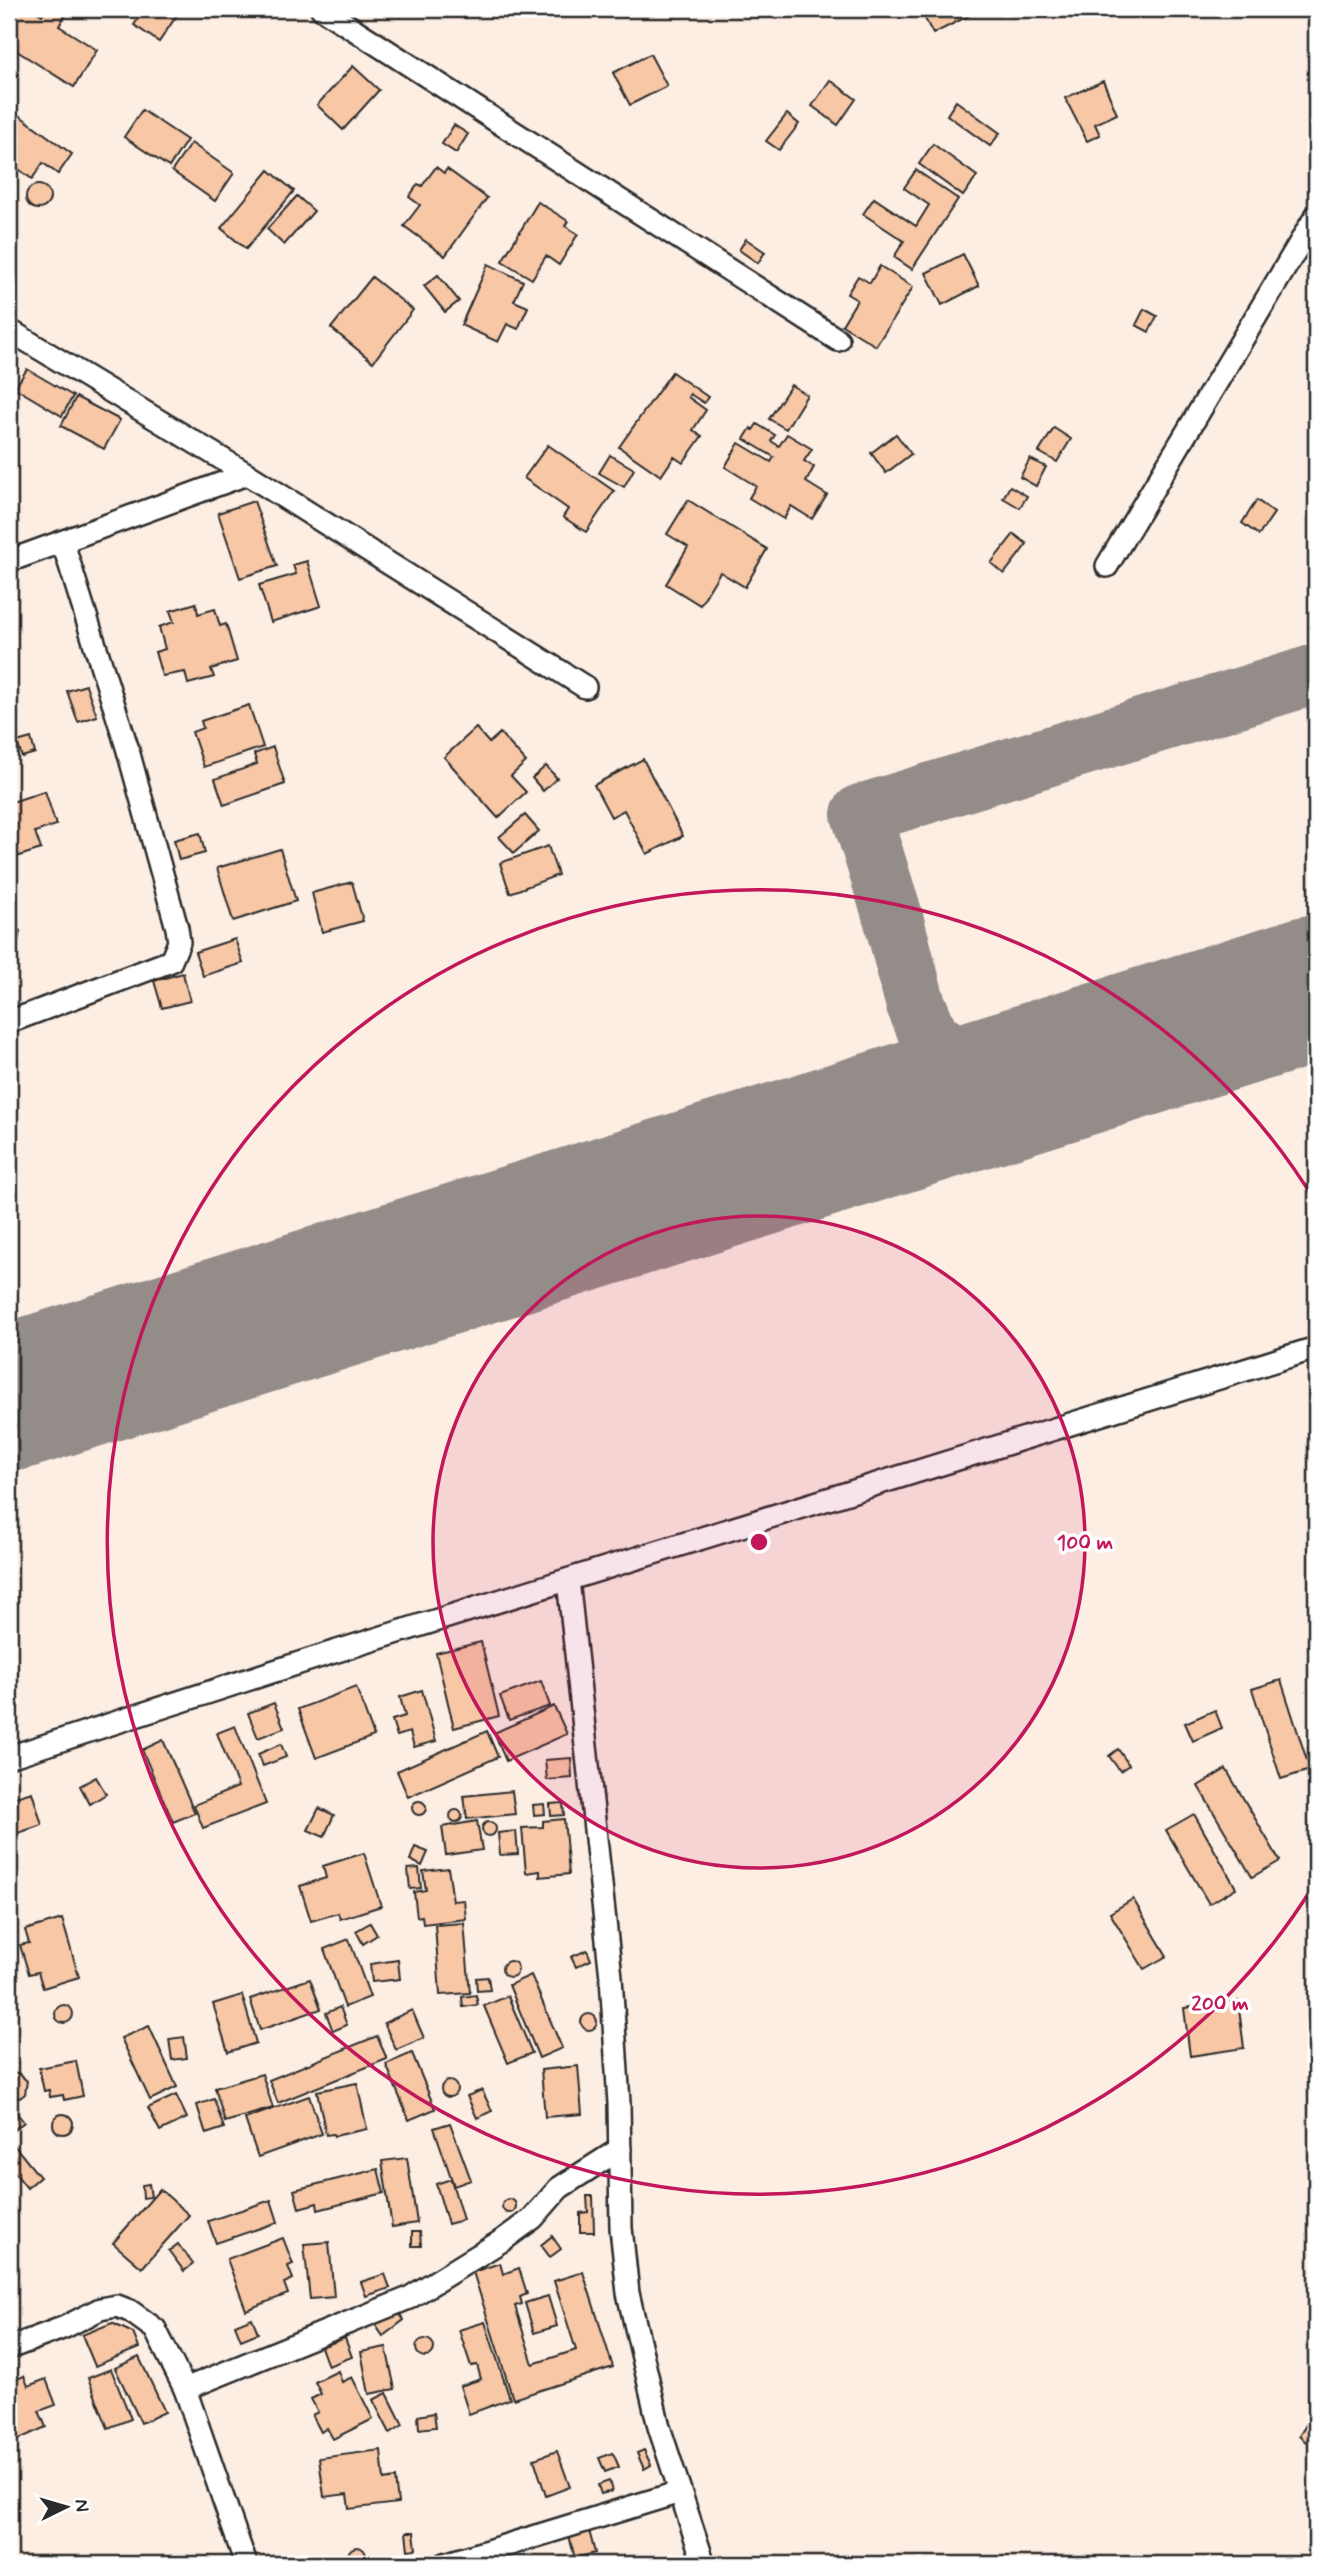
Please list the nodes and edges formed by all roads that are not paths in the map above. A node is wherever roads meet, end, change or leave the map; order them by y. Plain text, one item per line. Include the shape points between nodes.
1 (322, 9) edge
2 (1316, 216) edge
3 (9, 330) edge
4 (838, 340) dead end
5 (247, 474) junction
6 (63, 543) junction
7 (9, 561) edge
8 (1107, 566) dead end
9 (585, 687) dead end
10 (9, 1022) edge
11 (1316, 1348) edge
12 (568, 1580) junction
13 (9, 1757) edge
14 (620, 2149) junction
15 (9, 2348) edge
16 (186, 2389) junction
17 (680, 2492) junction
18 (246, 2564) edge
19 (445, 2564) edge
20 (704, 2564) edge

1 - 4 street
2 - 8 street
3 - 5 street
5 - 6 street
5 - 9 street
6 - 7 street
6 - 10 street via 127,747 178,942 171,961
11 - 12 street
12 - 13 street
12 - 14 street via 611,1977
14 - 16 street via 559,2188 533,2218 503,2240 408,2298
14 - 17 street via 628,2293 659,2427
15 - 16 street via 117,2306 155,2329
16 - 18 street
17 - 19 street
17 - 20 street

